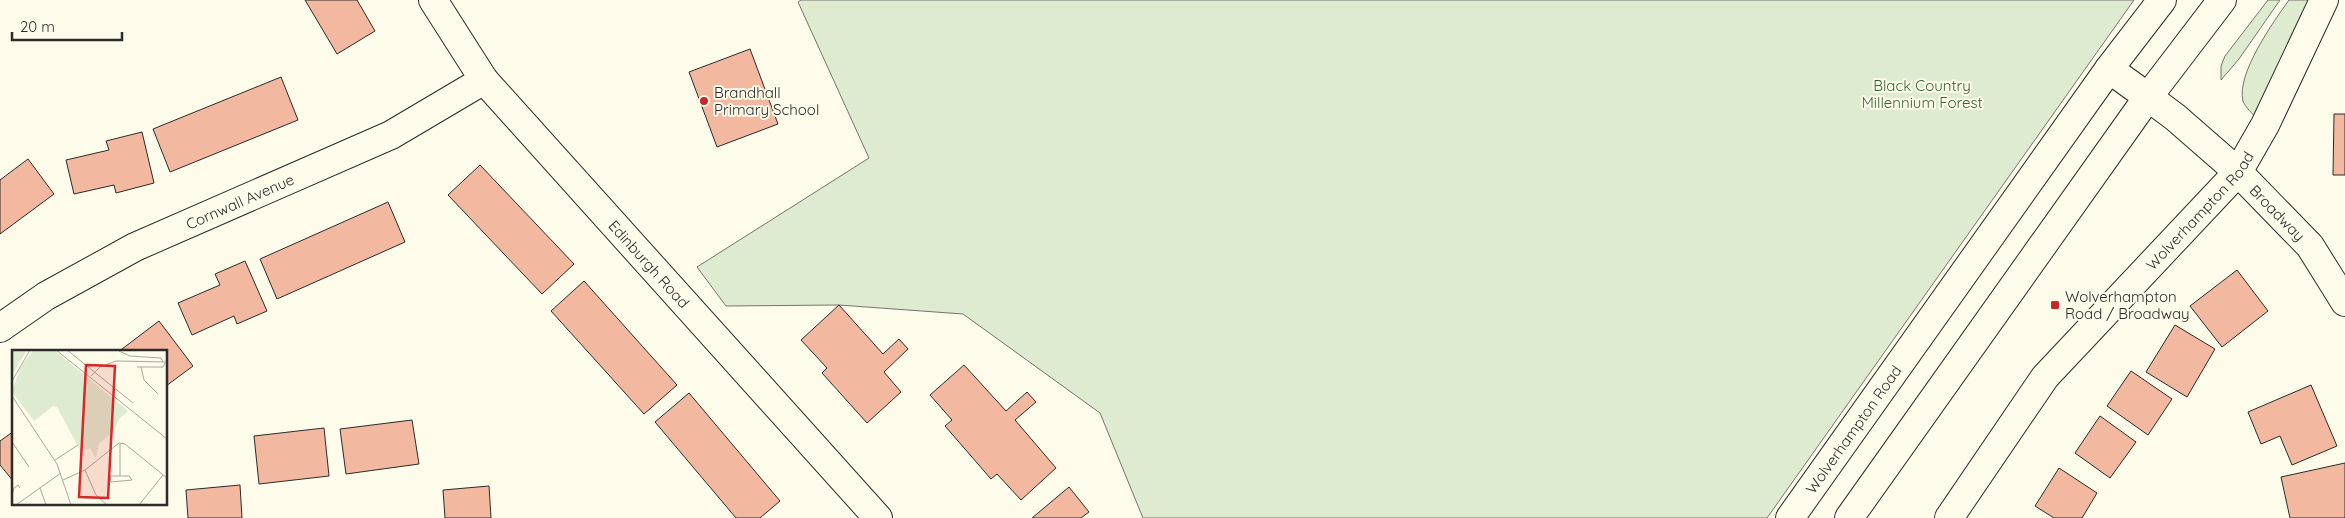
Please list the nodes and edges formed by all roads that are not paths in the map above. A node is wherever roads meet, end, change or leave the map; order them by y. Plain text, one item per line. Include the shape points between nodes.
1 (433, 0) edge
2 (2162, 0) edge
3 (2222, 0) edge
4 (2324, 0) edge
5 (2109, 70) junction
6 (484, 80) junction
7 (2148, 97) junction
8 (2238, 172) junction
9 (2345, 302) edge
10 (0, 328) edge
11 (878, 518) edge
12 (1790, 518) edge
13 (1849, 518) edge
14 (1949, 518) edge

1 - 6 main road, Edinburgh Road
2 - 5 main road, Wolverhampton Road
3 - 7 main road
4 - 8 main road, Wolverhampton Road via 2265,125
5 - 7 main road, Broadway
5 - 12 main road, Wolverhampton Road
6 - 10 main road, Cornwall Avenue via 390,135 135,247 46,296
6 - 11 main road, Edinburgh Road
7 - 8 main road, Broadway
7 - 13 main road
8 - 9 main road, Broadway via 2310,246
8 - 14 main road, Wolverhampton Road via 2045,377

